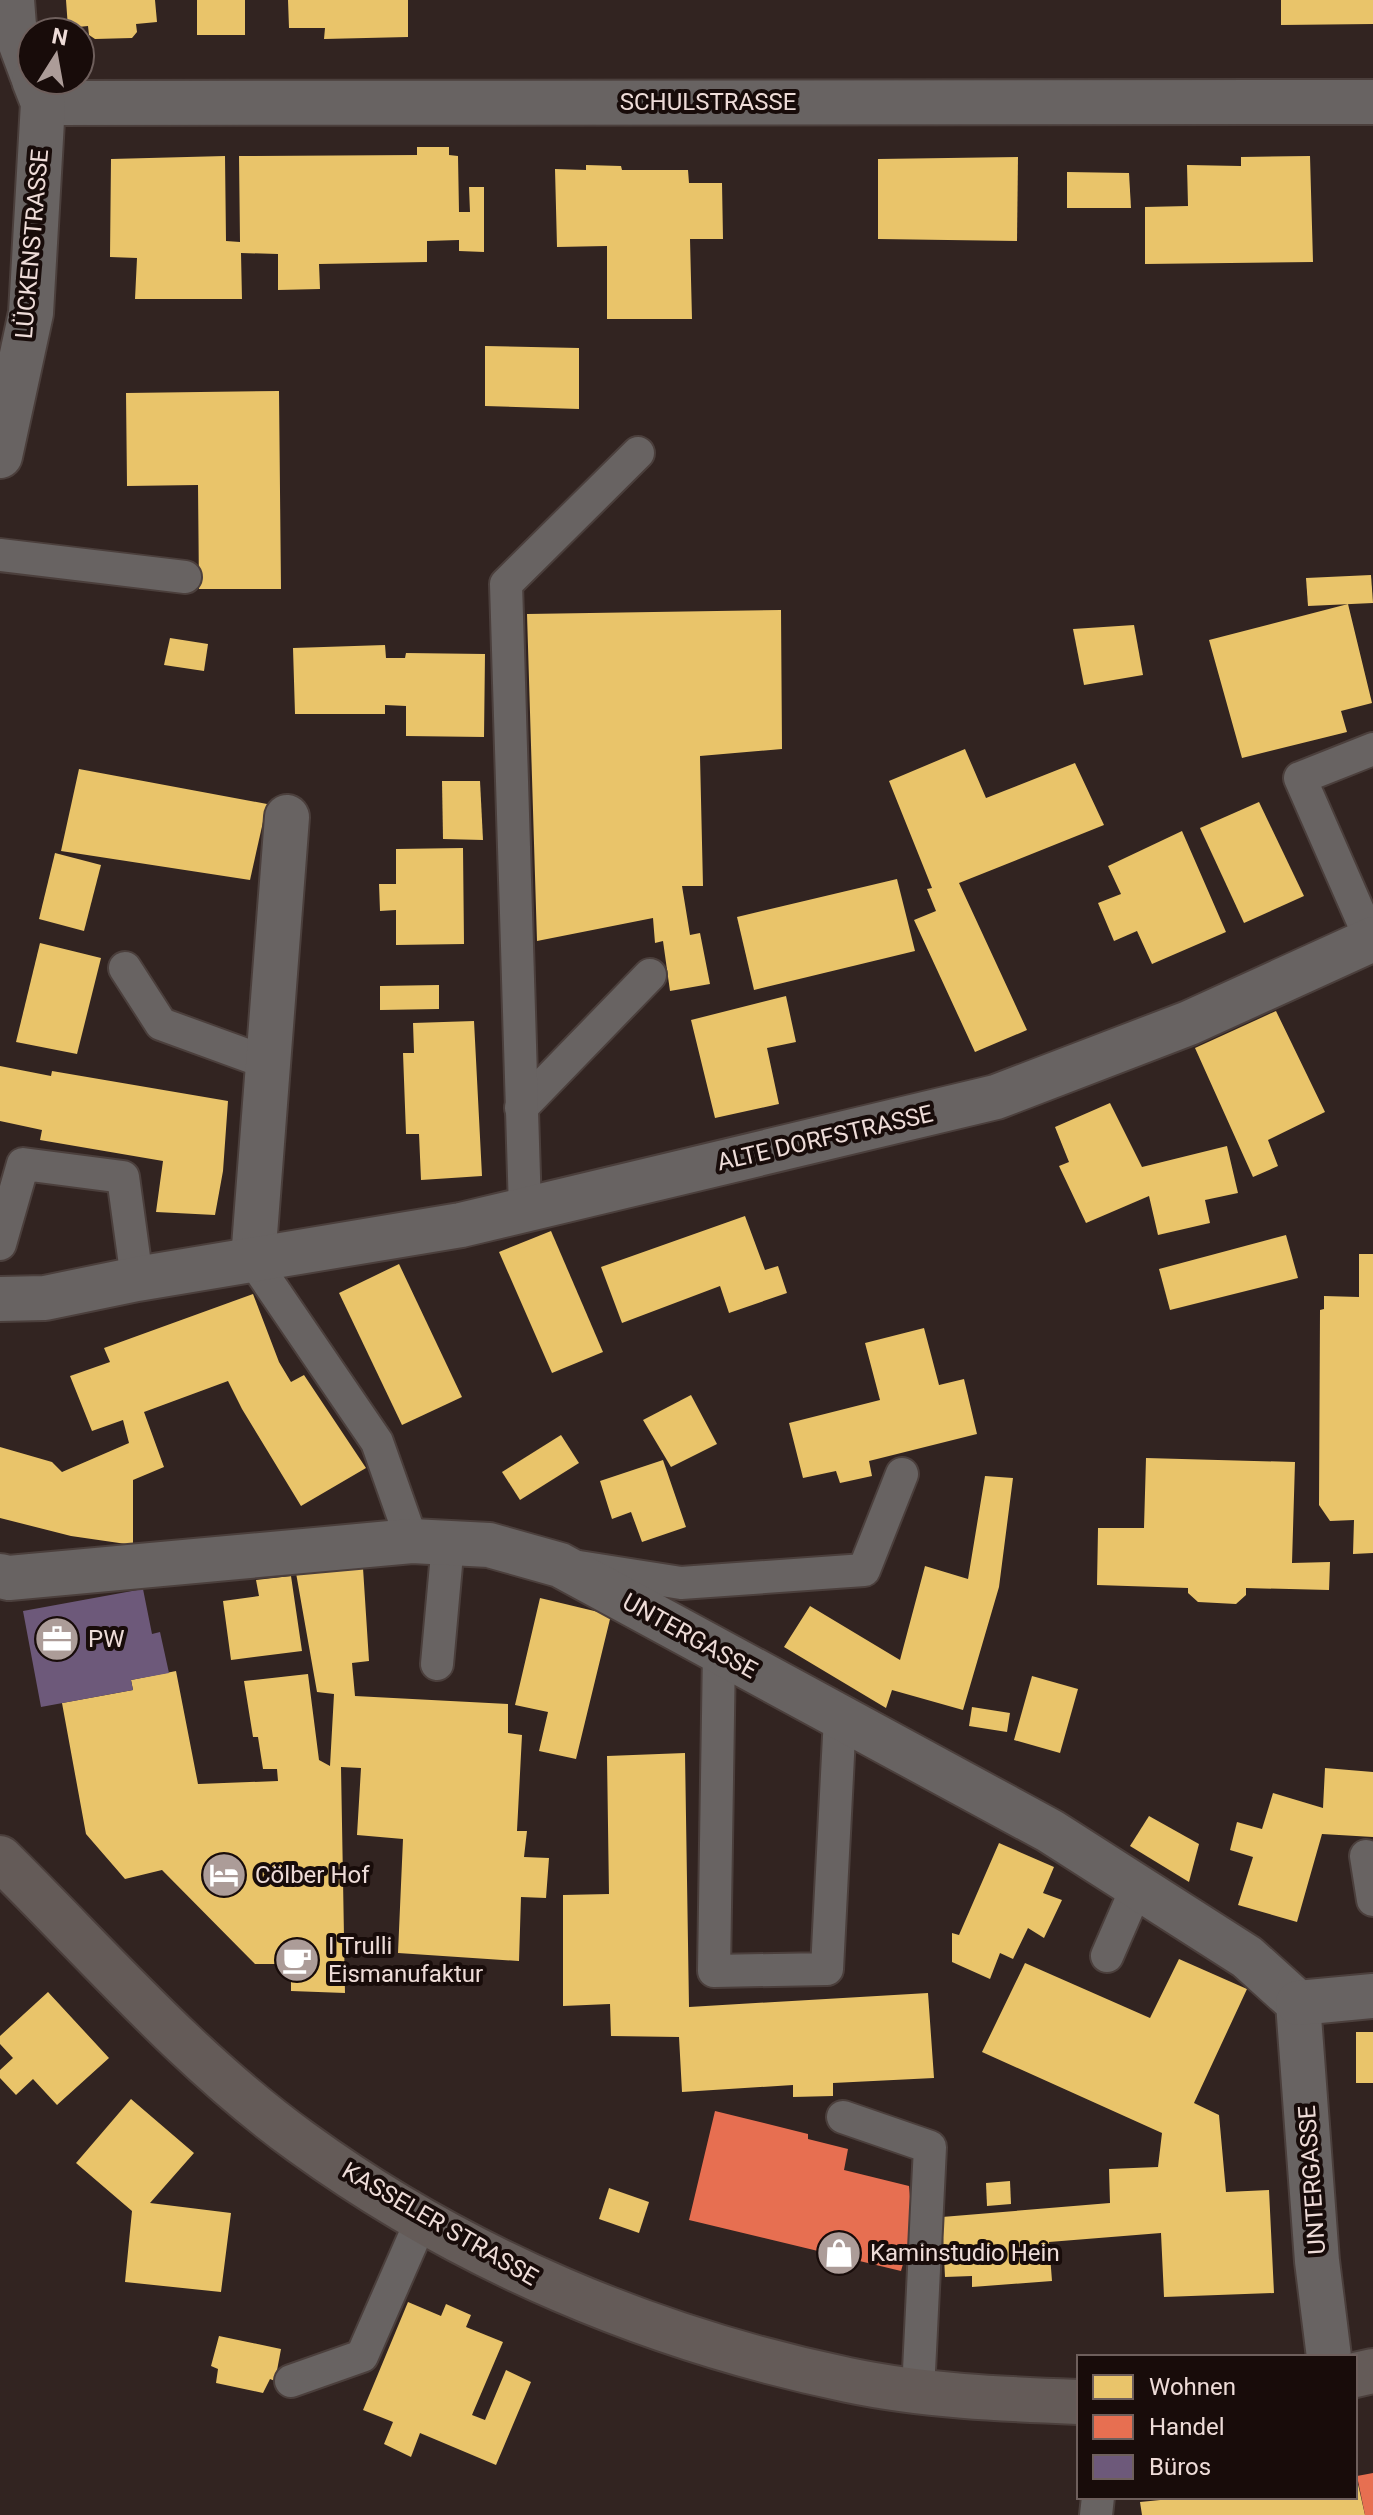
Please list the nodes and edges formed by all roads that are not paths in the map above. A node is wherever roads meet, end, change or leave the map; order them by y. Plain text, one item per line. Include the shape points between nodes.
1 (96, 87) edge
2 (37, 96) edge
3 (1373, 102) edge
4 (638, 453) dead end
5 (0, 456) edge
6 (0, 555) edge
7 (185, 577) dead end
8 (1373, 749) edge
9 (287, 817) dead end
10 (1372, 939) edge
11 (125, 968) dead end
12 (650, 975) dead end
13 (268, 1063) junction
14 (521, 1108) junction
15 (525, 1209) junction
16 (0, 1244) edge
17 (253, 1260) junction
18 (137, 1279) junction
19 (0, 1299) edge
20 (902, 1474) dead end
21 (430, 1542) junction
22 (560, 1565) junction
23 (0, 1576) edge
24 (719, 1652) junction
25 (437, 1664) dead end
26 (840, 1717) junction
27 (1366, 1856) dead end
28 (1, 1861) edge
29 (1137, 1887) junction
30 (1373, 1900) edge
31 (1107, 1956) dead end
32 (1373, 1996) edge
33 (1298, 2003) junction
34 (843, 2117) dead end
35 (422, 2219) junction
36 (1329, 2355) edge
37 (291, 2381) dead end
38 (918, 2391) junction
39 (1077, 2402) edge

1 - 3 street, SCHULSTRASSE
2 - 5 street, LÜCKENSTRASSE via 31,313
4 - 14 lane via 506,584
6 - 7 lane
8 - 10 lane via 1300,778
9 - 13 street
10 - 15 street, ALTE DORFSTRASSE via 1189,1023 996,1097
11 - 13 lane via 161,1024
12 - 14 lane
13 - 17 street
14 - 15 lane
15 - 17 street, ALTE DORFSTRASSE
16 - 18 lane via 23,1164 123,1177
17 - 18 street, ALTE DORFSTRASSE
17 - 21 lane via 377,1442
18 - 19 street, ALTE DORFSTRASSE via 45,1298
20 - 22 lane via 864,1570 681,1583
21 - 22 street, UNTERGASSE via 489,1545
21 - 23 street, UNTERGASSE
21 - 25 lane
22 - 24 street, UNTERGASSE
24 - 26 street, UNTERGASSE
24 - 26 lane via 714,1971 827,1969
26 - 29 street, UNTERGASSE via 1050,1831
27 - 30 lane
28 - 35 main road, KASSELER STRASSE via 213,2070 300,2141
29 - 31 lane
29 - 33 street, UNTERGASSE via 1247,1957
32 - 33 street
33 - 36 street, UNTERGASSE
34 - 38 lane via 930,2147
35 - 37 lane via 362,2356
35 - 38 main road, KASSELER STRASSE via 551,2287 643,2322 836,2377
38 - 39 main road, KASSELER STRASSE

